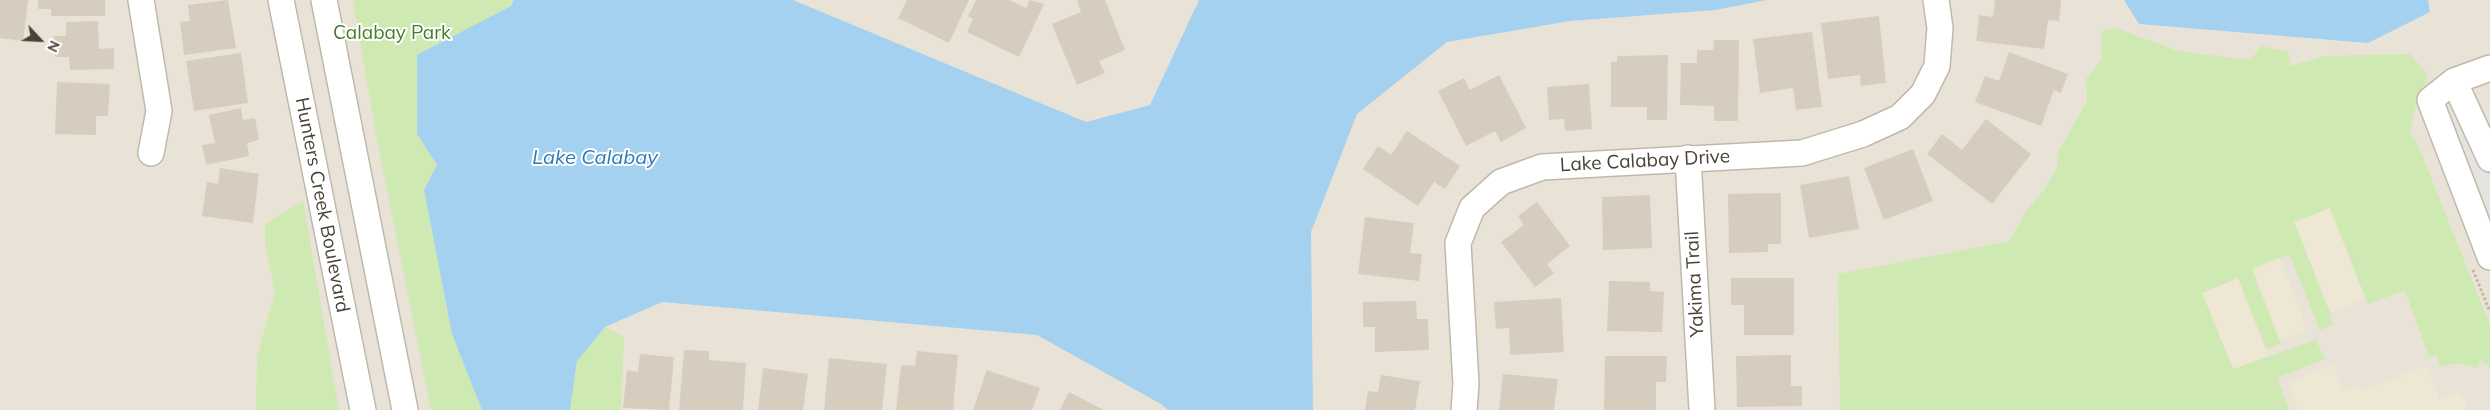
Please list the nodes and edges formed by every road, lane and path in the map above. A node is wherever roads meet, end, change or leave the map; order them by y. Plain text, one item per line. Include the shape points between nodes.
1 (141, 0) edge
2 (281, 0) edge
3 (324, 0) edge
4 (1936, 0) edge
5 (2490, 68) edge
6 (2454, 81) junction
7 (151, 153) dead end
8 (1688, 158) junction
9 (2490, 159) edge
10 (2490, 257) edge
11 (363, 410) edge
12 (405, 410) edge
13 (1464, 410) edge
14 (1702, 410) edge

1 - 7 street via 160,111
2 - 11 street, Hunters Creek Boulevard
3 - 12 street
4 - 8 street, Lake Calabay Drive via 1940,28 1937,66 1922,94 1900,117 1863,134 1802,153
5 - 6 street
6 - 9 street
6 - 10 street via 2430,100
8 - 13 street, Lake Calabay Drive via 1542,167 1501,182 1472,208 1458,243 1466,384
8 - 14 street, Yakima Trail

